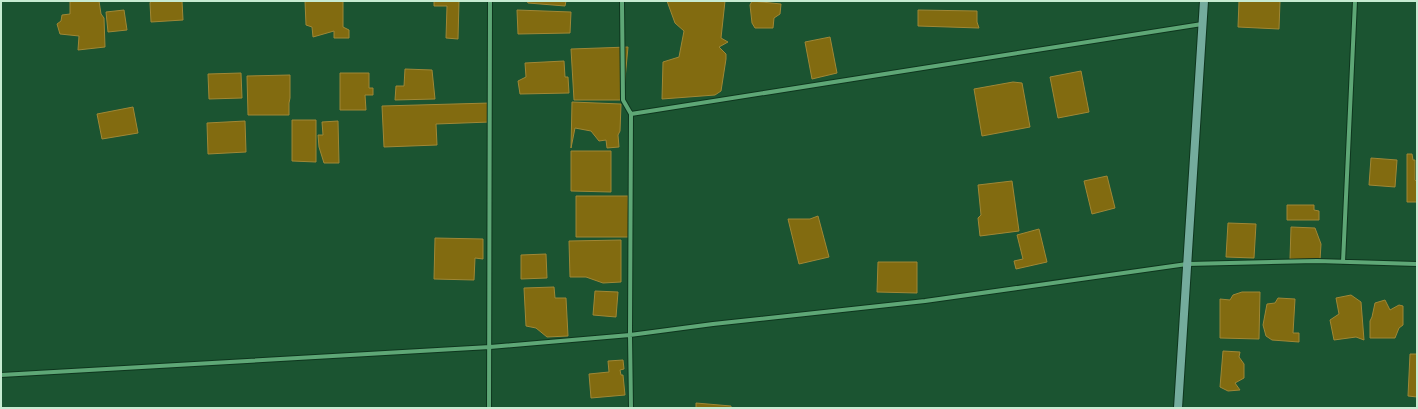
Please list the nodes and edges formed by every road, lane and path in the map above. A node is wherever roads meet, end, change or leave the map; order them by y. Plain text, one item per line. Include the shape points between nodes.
1 (490, 1) edge
2 (622, 1) edge
3 (1204, 1) edge
4 (1355, 1) edge
5 (1202, 24) junction
6 (631, 114) junction
7 (1343, 262) junction
8 (1187, 264) junction
9 (1417, 264) edge
10 (630, 335) junction
11 (490, 347) junction
12 (1, 375) edge
13 (489, 408) edge
14 (631, 408) edge
15 (1178, 408) edge

1 - 11 street
2 - 6 street via 623,100
3 - 5 street
4 - 7 street
5 - 6 street
5 - 8 street
6 - 10 street
7 - 8 street
7 - 9 street
8 - 10 street via 925,301
8 - 15 street
10 - 11 street
10 - 14 street
11 - 12 street
11 - 13 street

